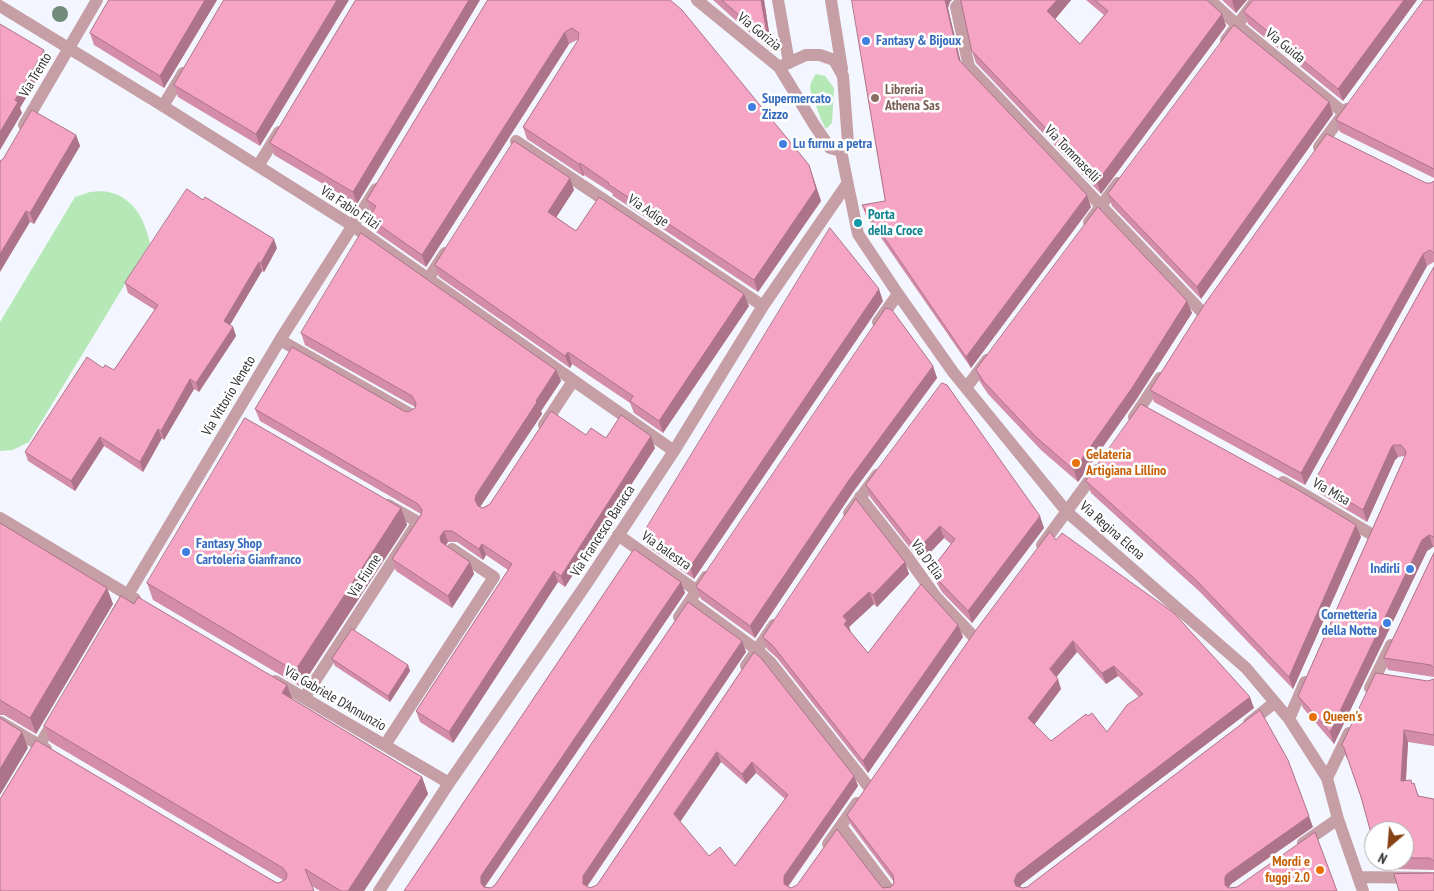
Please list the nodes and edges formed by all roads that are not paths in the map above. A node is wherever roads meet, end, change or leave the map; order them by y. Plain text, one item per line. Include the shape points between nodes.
1 (97, 0) edge
2 (697, 0) edge
3 (778, 0) edge
4 (831, 0) edge
5 (962, 0) edge
6 (1210, 0) edge
7 (1256, 0) edge
8 (0, 6) edge
9 (1237, 26) junction
10 (70, 49) junction
11 (1219, 49) edge
12 (187, 65) edge
13 (784, 65) junction
14 (843, 76) junction
15 (1355, 98) edge
16 (163, 106) junction
17 (1344, 113) junction
18 (283, 125) edge
19 (20, 132) edge
20 (516, 141) edge
21 (840, 151) junction
22 (1311, 159) edge
23 (258, 166) junction
24 (1125, 174) edge
25 (384, 176) edge
26 (847, 184) junction
27 (1101, 206) junction
28 (353, 226) junction
29 (1083, 230) edge
30 (454, 238) edge
31 (428, 279) junction
32 (898, 294) junction
33 (764, 306) junction
34 (1202, 312) edge
35 (870, 335) edge
36 (280, 340) junction
37 (995, 349) edge
38 (1167, 366) edge
39 (573, 381) junction
40 (966, 388) junction
41 (412, 415) edge
42 (1126, 428) edge
43 (536, 438) edge
44 (674, 451) junction
45 (1105, 458) edge
46 (883, 466) edge
47 (1273, 477) edge
48 (376, 498) edge
49 (860, 498) junction
50 (1067, 512) junction
51 (0, 518) edge
52 (844, 522) edge
53 (1371, 534) edge
54 (618, 535) junction
55 (452, 549) edge
56 (1032, 558) edge
57 (714, 566) edge
58 (128, 595) junction
59 (693, 596) junction
60 (144, 604) edge
61 (778, 618) edge
62 (113, 620) edge
63 (673, 625) edge
64 (1397, 632) edge
65 (974, 636) edge
66 (757, 650) junction
67 (1310, 672) edge
68 (262, 673) edge
69 (740, 674) edge
70 (304, 698) junction
71 (1364, 701) edge
72 (1274, 703) junction
73 (59, 712) edge
74 (1356, 718) edge
75 (1289, 719) junction
76 (0, 722) edge
77 (1236, 732) edge
78 (40, 746) junction
79 (385, 746) junction
80 (56, 756) edge
81 (25, 770) edge
82 (1327, 778) junction
83 (450, 783) junction
84 (1338, 819) junction
85 (841, 826) junction
86 (824, 850) edge
87 (1291, 852) edge
88 (1358, 877) junction
89 (1434, 878) edge
90 (379, 891) edge
91 (890, 891) edge
92 (1363, 891) edge

1 - 10 street, Via Trento
2 - 13 street, Via Gorizia
3 - 13 street
4 - 14 street
5 - 27 street, Via Tommaselli via 956,7 969,67
6 - 9 street, Via Guida
7 - 9 street
8 - 10 street, Via Fabio Filzi
9 - 11 street
9 - 17 street, Via Guida
10 - 16 street, Via Fabio Filzi
10 - 19 street, Via Trento
12 - 16 street
13 - 14 street via 806,55 820,55 834,60
13 - 21 street via 788,84 830,148
14 - 21 street via 848,142
15 - 17 street
16 - 23 street, Via Fabio Filzi
17 - 22 street via 1333,137
18 - 23 street
20 - 33 street, Via Adige
21 - 26 street, Via Regina Elena
23 - 28 street, Via Fabio Filzi
24 - 27 street
25 - 28 street, Via Vittorio Veneto
26 - 32 street, Via Regina Elena via 858,234
26 - 33 street, Via Francesco Baracca
27 - 29 street
27 - 34 street, Via Tommaselli
28 - 31 street, Via Fabio Filzi
28 - 36 street, Via Vittorio Veneto
30 - 31 street
31 - 39 street, Via Fabio Filzi
32 - 35 street
32 - 40 street, Via Regina Elena via 950,376
33 - 44 street, Via Francesco Baracca
36 - 41 street
36 - 58 street, Via Vittorio Veneto via 239,418
37 - 40 street
38 - 42 street via 1147,408
39 - 43 street
39 - 44 street, Via Fabio Filzi
40 - 50 street, Via Regina Elena
44 - 54 street, Via Francesco Baracca
45 - 50 street
46 - 49 street
47 - 53 street, Via Misa via 1311,491
48 - 70 street, Via Fiume via 418,522
49 - 52 street
49 - 65 street, Via D'Elia via 936,597
50 - 56 street
50 - 72 street, Via Regina Elena via 1246,668
51 - 58 street
54 - 59 street, Via balestra
54 - 83 street, Via Francesco Baracca
55 - 79 street via 494,577
57 - 59 street
58 - 60 street
58 - 62 street, Via Vittorio Veneto
59 - 63 street
59 - 66 street, Via balestra
61 - 66 street
64 - 71 street via 1381,676
66 - 69 street
66 - 85 street, Via balestra via 871,782
67 - 75 street
68 - 70 street, Via Gabriele D'Annunzio
70 - 79 street, Via Gabriele D'Annunzio
72 - 75 street, Via Regina Elena
72 - 77 street
73 - 78 street
74 - 82 street
75 - 82 street, Via Regina Elena
76 - 78 street
78 - 80 street
78 - 81 street
79 - 83 street, Via Gabriele D'Annunzio
82 - 84 street, Via Regina Elena
83 - 90 street, Via Francesco Baracca
84 - 87 street
84 - 88 street, Via Regina Elena
85 - 86 street
85 - 91 street
88 - 89 street
88 - 92 street, Via Regina Elena

